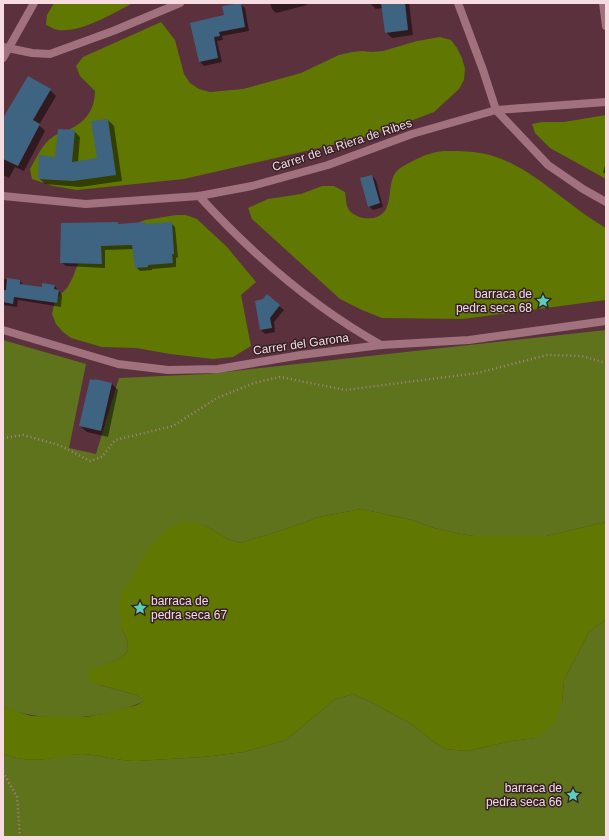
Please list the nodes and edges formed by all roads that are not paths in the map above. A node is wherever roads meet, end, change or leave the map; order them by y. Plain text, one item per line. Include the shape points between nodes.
1 (34, 3) edge
2 (180, 3) edge
3 (458, 3) edge
4 (603, 3) edge
5 (606, 26) edge
6 (6, 47) edge
7 (3, 58) edge
8 (606, 102) edge
9 (496, 110) junction
10 (3, 196) edge
11 (199, 196) junction
12 (606, 202) edge
13 (606, 321) edge
14 (3, 330) edge
15 (381, 345) junction

1 - 6 street
2 - 6 street via 50,54
3 - 9 street
4 - 5 street
6 - 7 street
8 - 9 street, Carrer de la Riera de Ribes
9 - 11 street, Carrer de la Riera de Ribes via 412,134 328,165 252,186
9 - 12 street via 548,165
10 - 11 street, Carrer de la Riera de Ribes via 86,204
11 - 15 street via 237,235 285,278 323,308
13 - 15 street, Carrer del Garona via 469,340
14 - 15 street, Carrer del Garona via 118,364 168,370 218,369

